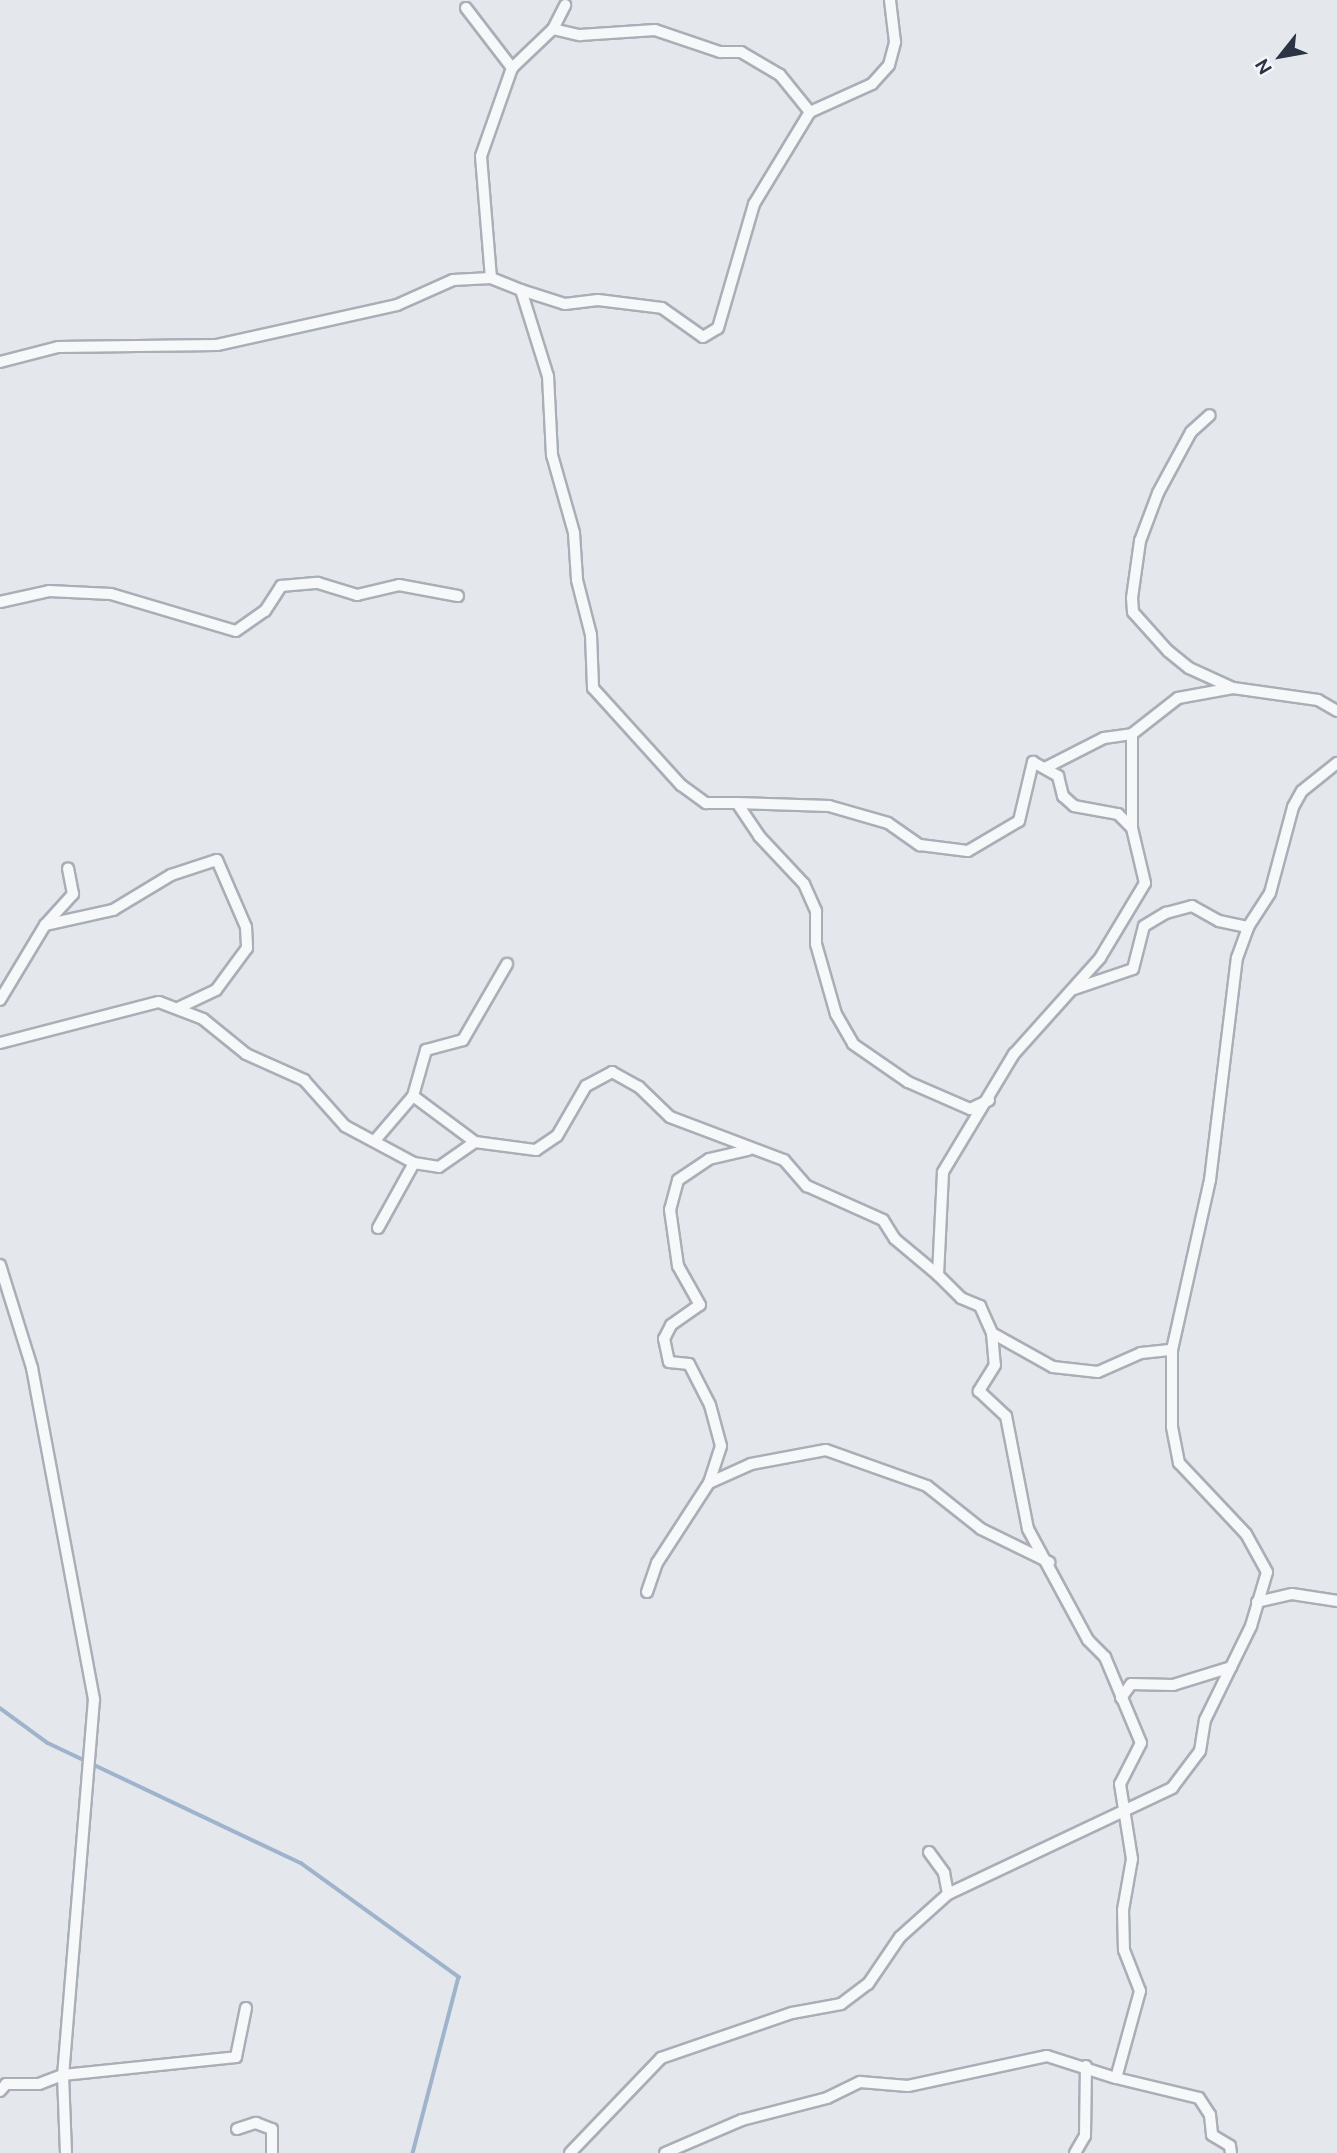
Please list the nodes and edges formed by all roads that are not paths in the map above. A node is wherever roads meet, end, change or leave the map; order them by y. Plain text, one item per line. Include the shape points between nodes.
1 (890, 0) edge
2 (466, 8) dead end
3 (563, 9) dead end
4 (558, 29) junction
5 (512, 68) junction
6 (810, 111) junction
7 (491, 278) junction
8 (521, 290) junction
9 (0, 362) edge
10 (1210, 415) dead end
11 (458, 596) dead end
12 (0, 602) edge
13 (1233, 688) junction
14 (1337, 711) edge
15 (1132, 734) junction
16 (1337, 764) edge
17 (1045, 768) junction
18 (737, 803) junction
19 (1132, 828) junction
20 (68, 868) dead end
21 (44, 925) junction
22 (1248, 926) junction
23 (507, 964) dead end
24 (1073, 989) junction
25 (0, 1000) edge
26 (178, 1008) junction
27 (0, 1043) edge
28 (414, 1096) junction
29 (989, 1100) junction
30 (377, 1138) junction
31 (475, 1142) junction
32 (749, 1150) junction
33 (414, 1163) junction
34 (378, 1228) dead end
35 (0, 1265) edge
36 (938, 1275) junction
37 (992, 1333) junction
38 (1172, 1350) junction
39 (709, 1483) junction
40 (1050, 1562) junction
41 (647, 1592) dead end
42 (1337, 1601) edge
43 (1258, 1602) junction
44 (1231, 1667) junction
45 (1121, 1698) junction
46 (1128, 1812) junction
47 (929, 1852) dead end
48 (948, 1894) junction
49 (246, 2008) dead end
50 (1086, 2066) junction
51 (63, 2076) junction
52 (1116, 2078) junction
53 (0, 2091) edge
54 (237, 2129) dead end
55 (66, 2153) edge
56 (272, 2153) edge
57 (570, 2153) edge
58 (665, 2153) edge
59 (1075, 2153) edge
60 (1231, 2153) edge

1 - 6 street via 895,42 888,65 872,84
2 - 5 street
3 - 4 street
4 - 5 street
4 - 6 street via 580,35 655,30 720,52 741,52 780,75
5 - 7 street via 481,156
6 - 8 street via 754,204 718,328 704,337 662,308 598,300 565,304
7 - 8 street
7 - 9 street via 453,280 397,305 217,345 58,347
8 - 18 street via 548,376 552,455 574,533 576,580 591,635 593,688 681,785 706,803
10 - 13 street via 1191,432 1158,493 1140,541 1132,605 1168,651 1189,668
11 - 12 street via 399,585 357,595 318,583 281,586 259,617 236,631 111,594 49,591
13 - 14 street via 1318,700
13 - 15 street via 1178,698
15 - 17 street via 1104,738
15 - 19 street
16 - 22 street via 1302,791 1293,807 1270,893
17 - 18 street via 1033,762 1028,769 1019,821 968,851 920,845 887,823 829,806
17 - 19 street via 1058,776 1063,796 1074,806 1118,814
18 - 29 street via 804,884 816,911 816,944 836,1014 853,1044 908,1082 970,1109
19 - 24 street via 1144,883 1100,958
20 - 21 street via 73,894
21 - 25 street
21 - 26 street via 113,910 172,875 217,860 246,927 247,948 216,990
22 - 24 street via 1219,921 1192,906 1166,913 1144,926 1133,969
22 - 38 street via 1230,989 1210,1180
23 - 28 street via 463,1040 426,1050
24 - 29 street via 1014,1054
26 - 27 street via 141,1003
26 - 30 street via 226,1033 265,1065 304,1080 345,1126
28 - 30 street
28 - 31 street
29 - 36 street via 943,1172
30 - 33 street
31 - 32 street via 536,1150 557,1136 586,1086 611,1072 639,1087 670,1117
31 - 33 street via 439,1167
32 - 36 street via 784,1160 807,1186 883,1220 895,1239
32 - 39 street via 709,1159 678,1180 670,1210 677,1233 678,1266 700,1305 671,1325 664,1339 669,1362 690,1364 710,1405 721,1446
33 - 34 street
35 - 51 street via 35,1380 94,1699
36 - 37 street via 961,1298 980,1306
37 - 38 street via 1053,1367 1098,1372 1141,1353
37 - 40 street via 995,1366 979,1391 1006,1416 1028,1529
38 - 43 street via 1172,1427 1179,1463 1246,1534 1267,1572
39 - 40 street via 751,1464 826,1450 927,1486 981,1529
39 - 41 street via 657,1563
40 - 45 street via 1088,1640 1105,1657
42 - 43 street via 1292,1594
43 - 44 street
44 - 45 street via 1173,1685 1131,1684
44 - 46 street via 1205,1720 1200,1751 1172,1788
45 - 46 street via 1141,1743 1120,1784
46 - 48 street via 1100,1819
46 - 52 street via 1132,1858 1123,1910 1124,1950 1140,1990
47 - 48 street via 944,1873
48 - 57 street via 900,1937 868,1984 841,2004 792,2013 661,2058
49 - 51 street via 236,2057
50 - 52 street
50 - 58 street via 1048,2056 908,2086 860,2082 827,2098 741,2120
50 - 59 street via 1085,2136
51 - 53 street via 39,2084 6,2084
51 - 55 street
52 - 60 street via 1199,2098 1210,2115 1212,2135 1230,2146
54 - 56 street via 256,2123 272,2129

